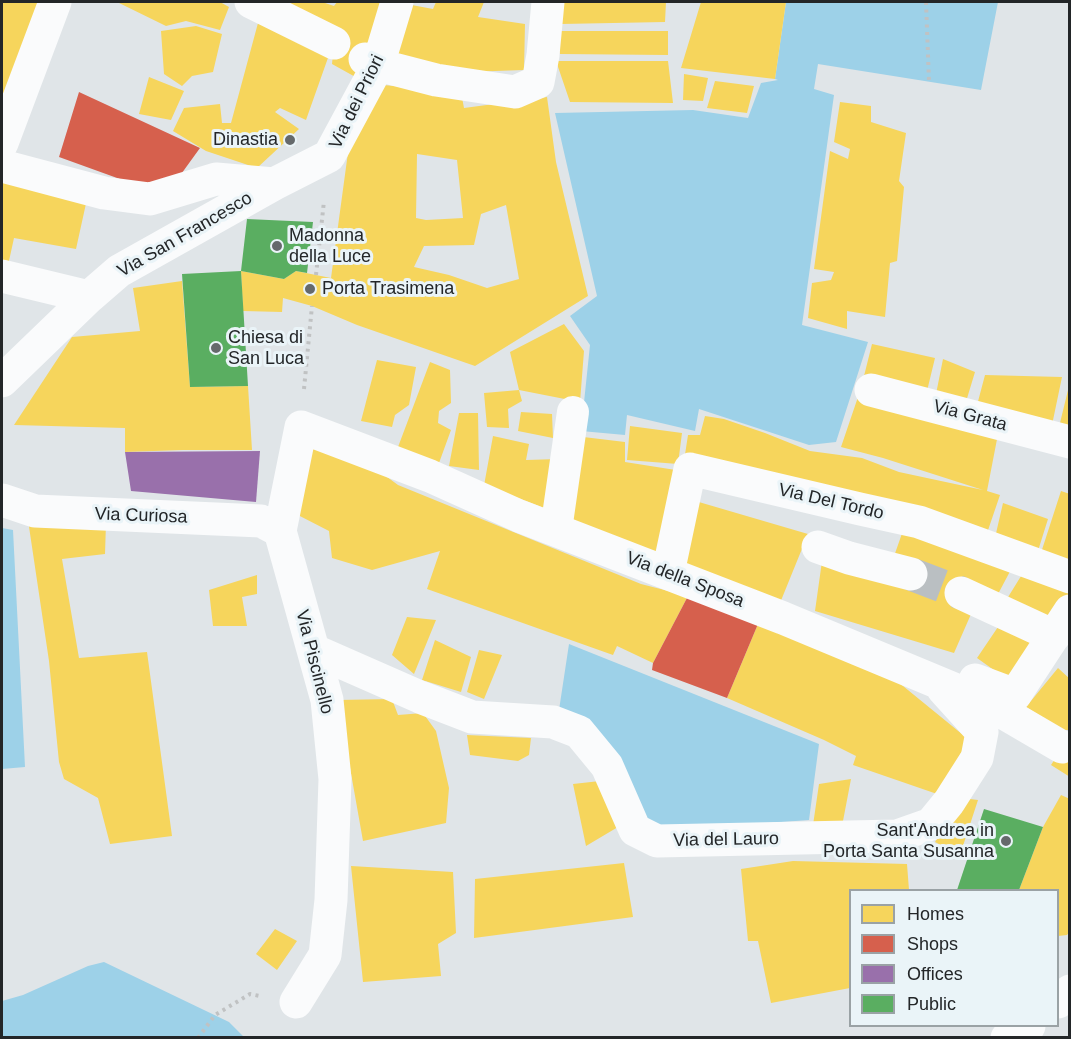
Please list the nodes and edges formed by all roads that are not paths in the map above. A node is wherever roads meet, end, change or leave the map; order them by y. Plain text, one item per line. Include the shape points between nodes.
1 (56, 2) edge
2 (250, 2) edge
3 (397, 2) edge
4 (548, 2) edge
5 (334, 43) dead end
6 (372, 62) junction
7 (2, 143) edge
8 (329, 156) joint
9 (2, 166) edge
10 (274, 184) junction
11 (2, 276) edge
12 (89, 297) junction
13 (2, 381) edge
14 (871, 390) dead end
15 (573, 412) dead end
16 (301, 427) joint
17 (1070, 442) edge
18 (2, 500) edge
19 (556, 530) junction
20 (280, 531) junction
21 (818, 547) dead end
22 (668, 573) junction
23 (911, 574) tunnel mouth
24 (1070, 577) edge
25 (961, 592) tunnel mouth
26 (1062, 623) edge
27 (313, 650) junction
28 (938, 682) junction
29 (1062, 747) dead end
30 (296, 1002) dead end

1 - 7 street
2 - 5 street
3 - 6 street, Via dei Priori
4 - 6 street via 538,82 515,92 436,80
6 - 8 street, Via dei Priori
8 - 10 street, Via San Francesco
9 - 10 street via 104,193 150,199 216,179
10 - 12 street, Via San Francesco via 119,271
11 - 12 street
12 - 13 street, Via San Francesco
14 - 17 street, Via Grata
15 - 19 street
16 - 19 street, Via della Sposa
16 - 20 street, Via Piscinello
18 - 20 street, Via Curiosa via 35,511 261,520
19 - 22 street, Via della Sposa
20 - 27 street, Via Piscinello
21 - 23 street
22 - 24 street, Via Del Tordo via 690,469 919,522
22 - 28 street, Via della Sposa
25 - 26 street
26 - 28 street via 1014,694 952,671
27 - 28 street, Via del Lauro via 472,717 553,722 579,732 607,766 635,830 657,841 897,836 932,824 977,758 982,732
27 - 30 street, Via Piscinello via 327,700 335,779 330,900 326,955
28 - 29 street, Via della Sposa via 985,702

